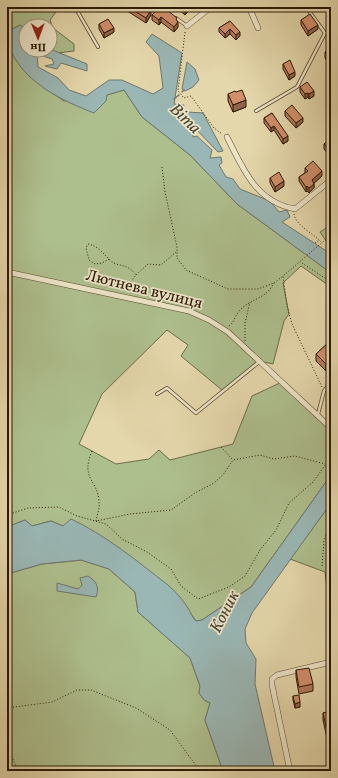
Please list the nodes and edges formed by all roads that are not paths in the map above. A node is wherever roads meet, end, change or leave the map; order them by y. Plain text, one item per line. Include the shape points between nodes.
1 (75, 7) edge
2 (211, 7) edge
3 (249, 7) edge
4 (306, 7) edge
5 (171, 14) edge
6 (187, 26) joint
7 (258, 28) dead end
8 (98, 47) dead end
9 (256, 111) dead end
10 (227, 137) road end
11 (331, 180) edge
12 (7, 272) edge
13 (259, 361) junction
14 (331, 382) edge
15 (157, 394) dead end
16 (317, 415) junction
17 (331, 428) edge
18 (331, 662) edge
19 (290, 771) edge

1 - 8 lane
2 - 6 street
3 - 7 street
4 - 9 lane via 325,34 297,87
5 - 6 lane
10 - 11 street via 258,190 286,208 295,209
12 - 13 street, Лютнева вулиця via 189,311 219,326
13 - 15 lane via 196,413 167,388
13 - 16 street, Лютнева вулиця
14 - 16 lane via 324,391
16 - 17 street, Лютнева вулиця
18 - 19 street via 277,675 272,679

